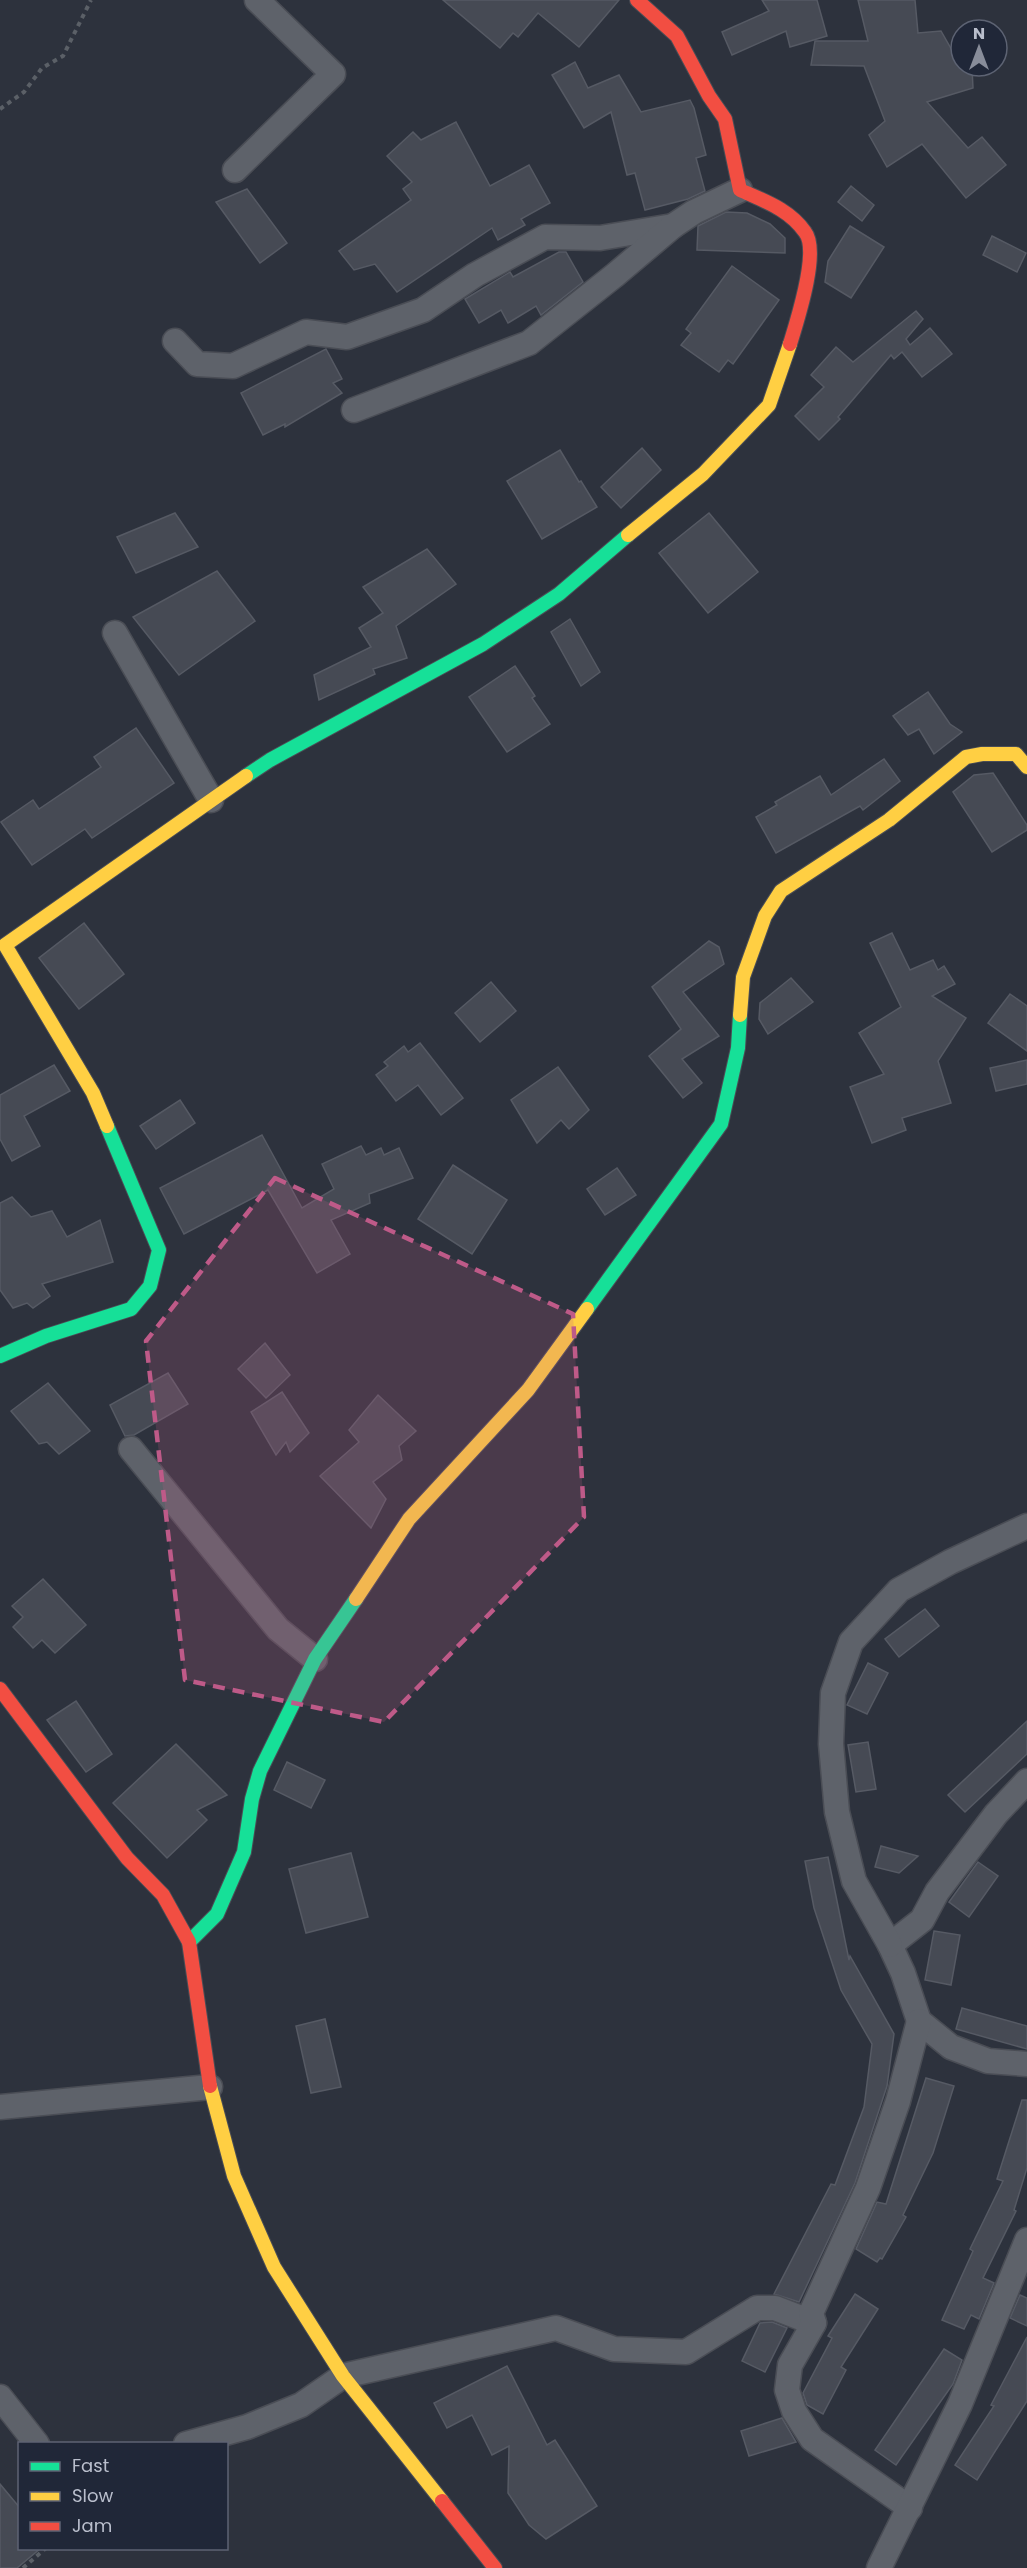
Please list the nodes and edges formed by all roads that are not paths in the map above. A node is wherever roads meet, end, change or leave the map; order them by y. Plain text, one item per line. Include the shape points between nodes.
1 (257, 0) edge
2 (637, 0) edge
3 (235, 170) dead end
4 (740, 190) junction
5 (673, 226) junction
6 (175, 341) dead end
7 (354, 410) dead end
8 (115, 633) dead end
9 (1027, 767) edge
10 (211, 800) junction
11 (2, 942) edge
12 (0, 1356) edge
13 (131, 1449) dead end
14 (1027, 1526) edge
15 (315, 1659) junction
16 (0, 1689) edge
17 (1027, 1781) edge
18 (189, 1942) junction
19 (890, 1945) junction
20 (919, 2021) junction
21 (1027, 2064) edge
22 (210, 2087) junction
23 (0, 2107) edge
24 (1027, 2240) edge
25 (814, 2323) junction
26 (343, 2376) junction
27 (0, 2397) edge
28 (34, 2442) edge
29 (193, 2442) edge
30 (910, 2508) junction
31 (495, 2568) edge
32 (879, 2568) edge

1 - 3 street via 333,74
2 - 4 street via 677,36 725,119
4 - 5 street
4 - 10 street via 781,208 807,233 810,250 804,301 769,405 703,474 559,594 483,644 270,760
5 - 6 street via 600,238 545,237 475,275 423,310 347,338 306,332 232,366 197,364
5 - 7 street via 529,343
8 - 10 street
9 - 15 street via 1016,754 966,757 890,820 781,891 765,916 743,977 738,1048 721,1125 528,1390 409,1519
10 - 11 street
11 - 12 street via 93,1093 159,1250 150,1286 130,1309 46,1336
13 - 15 street via 278,1629
14 - 19 street via 899,1590 851,1642 833,1693 831,1744 837,1812 854,1881
15 - 18 street via 260,1771 243,1852 217,1914
16 - 18 street via 127,1858 163,1896
17 - 19 street via 996,1814 937,1892 922,1920
18 - 22 street
19 - 20 street
20 - 21 street via 951,2047 988,2061
20 - 25 street via 898,2101 868,2188 811,2313
22 - 23 street
22 - 26 street via 234,2176 274,2267
24 - 30 street via 960,2404
25 - 26 street via 775,2308 757,2308 686,2352 614,2349 556,2328
25 - 30 street via 790,2365 788,2390 794,2411 812,2439
26 - 29 street via 301,2405 247,2427
26 - 31 street
27 - 28 street
30 - 32 street

